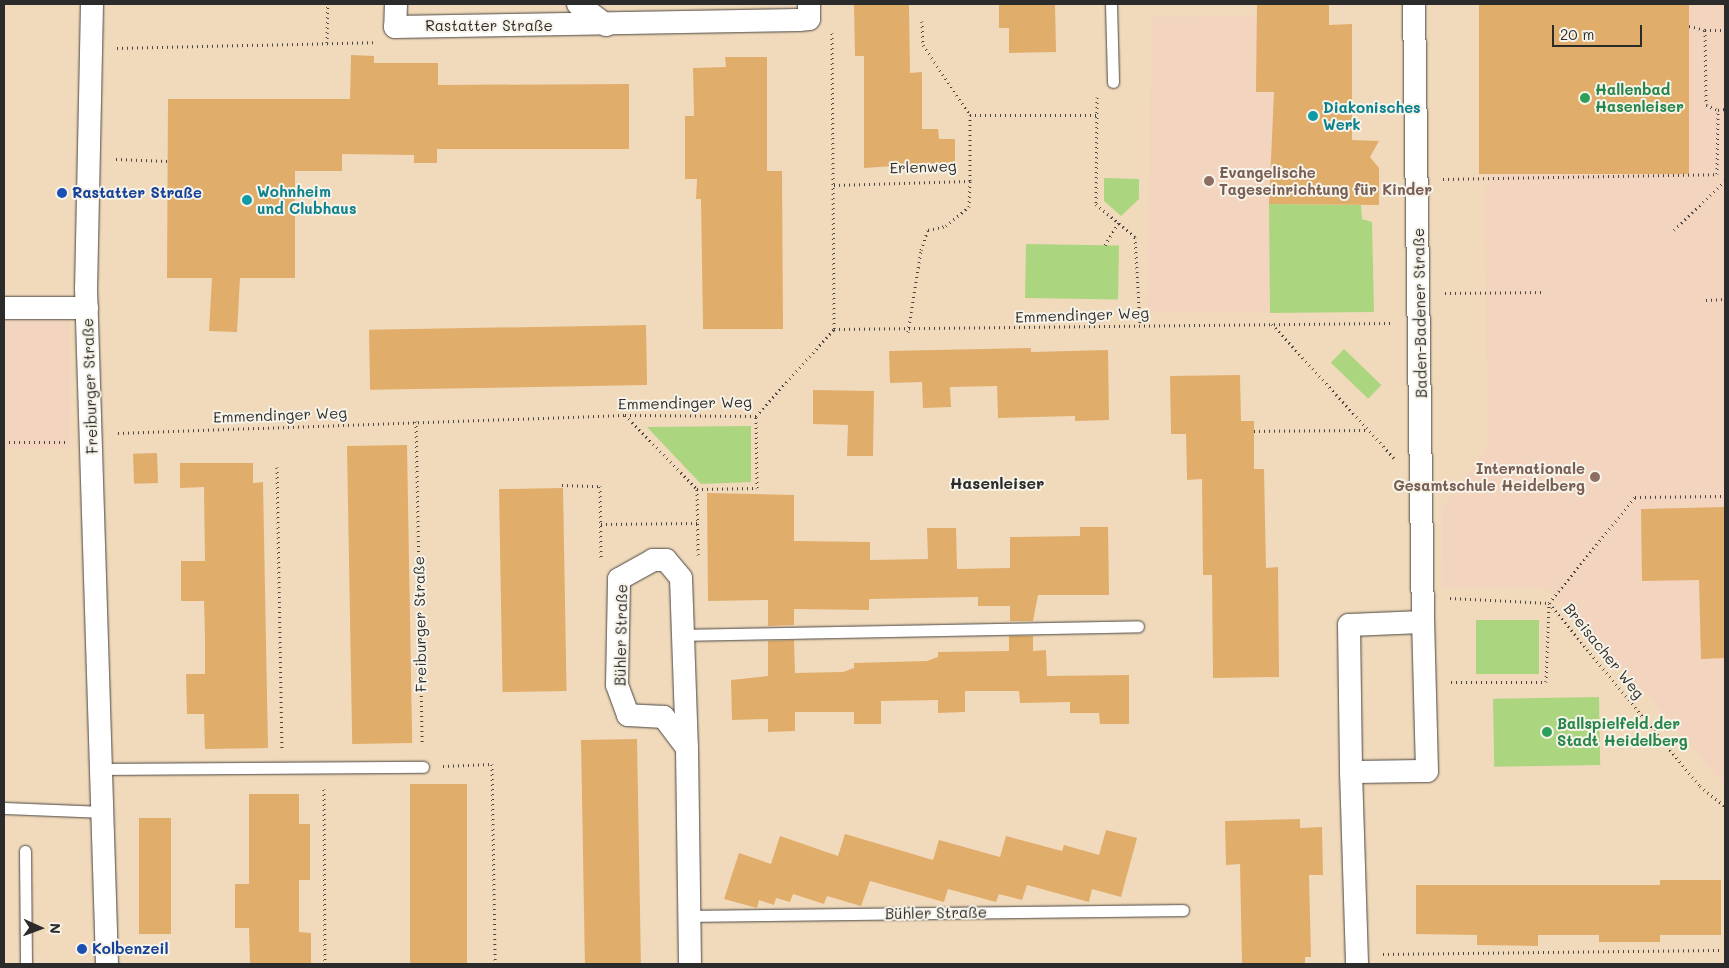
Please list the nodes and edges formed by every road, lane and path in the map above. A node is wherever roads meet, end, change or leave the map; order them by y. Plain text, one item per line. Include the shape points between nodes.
1 (92, 4) edge
2 (328, 4) edge
3 (396, 4) edge
4 (578, 4) edge
5 (1111, 4) edge
6 (1414, 4) edge
7 (809, 12) edge
8 (922, 21) dead end
9 (606, 25) junction
10 (1689, 26) dead end
11 (1704, 30) junction
12 (1725, 30) edge
13 (382, 41) dead end
14 (328, 43) junction
15 (88, 49) junction
16 (1113, 82) joint
17 (1725, 109) edge
18 (1718, 110) junction
19 (970, 115) junction
20 (1097, 115) junction
21 (86, 158) junction
22 (168, 161) dead end
23 (1418, 180) junction
24 (970, 181) junction
25 (1725, 181) edge
26 (834, 185) junction
27 (1118, 222) junction
28 (1674, 230) dead end
29 (1105, 245) dead end
30 (1545, 292) dead end
31 (1420, 294) junction
32 (1725, 299) edge
33 (1706, 300) dead end
34 (4, 308) edge
35 (87, 308) junction
36 (1271, 323) junction
37 (1420, 323) junction
38 (1140, 324) junction
39 (834, 330) junction
40 (908, 332) junction
41 (625, 415) junction
42 (756, 416) junction
43 (416, 421) junction
44 (1368, 430) junction
45 (1254, 431) dead end
46 (92, 434) junction
47 (4, 442) edge
48 (277, 468) dead end
49 (697, 489) junction
50 (1425, 491) junction
51 (1725, 496) edge
52 (601, 524) dead end
53 (698, 524) junction
54 (698, 561) dead end
55 (1424, 597) junction
56 (1549, 603) junction
57 (1423, 622) junction
58 (1138, 626) dead end
59 (683, 635) junction
60 (1426, 682) junction
61 (687, 748) junction
62 (423, 767) junction
63 (324, 768) junction
64 (104, 769) junction
65 (282, 769) junction
66 (1351, 772) junction
67 (1725, 806) edge
68 (4, 808) edge
69 (105, 812) junction
70 (25, 851) dead end
71 (1183, 910) dead end
72 (689, 916) junction
73 (1719, 950) dead end
74 (1357, 959) edge
75 (26, 964) edge
76 (107, 964) edge
77 (325, 964) edge
78 (495, 964) edge
79 (690, 964) edge

1 - 15 street, Freiburger Straße
2 - 14 path
3 - 9 street, Rastatter Straße via 395,27
4 - 9 street
5 - 16 lane
6 - 23 street, Baden-Badener Straße
7 - 9 street, Rastatter Straße
7 - 26 path via 832,20
8 - 19 path via 923,45
10 - 11 path
11 - 12 path
11 - 18 path via 1706,105
13 - 14 path
14 - 15 path
15 - 21 street, Freiburger Straße
16 - 20 path via 1097,82
17 - 18 path
18 - 23 path via 1717,174
19 - 20 path
19 - 24 path, Erlenweg
20 - 27 path via 1096,204
21 - 22 path
21 - 35 street, Freiburger Straße
23 - 31 street, Baden-Badener Straße
24 - 26 path, Erlenweg
24 - 40 path via 969,207 946,226 928,230 921,250
25 - 28 path
26 - 39 path
27 - 29 path
27 - 38 path via 1135,237
30 - 31 path
31 - 37 street, Baden-Badener Straße
32 - 33 path
34 - 35 street
35 - 46 street, Freiburger Straße
36 - 37 path, Emmendinger Weg
36 - 38 path, Emmendinger Weg
36 - 44 path
37 - 50 street, Baden-Badener Straße
38 - 40 path, Emmendinger Weg
39 - 40 path, Emmendinger Weg
39 - 42 path, Emmendinger Weg
41 - 42 path, Emmendinger Weg
41 - 43 path, Emmendinger Weg
41 - 49 path
42 - 49 path via 757,488
43 - 46 path, Emmendinger Weg
43 - 62 path, Freiburger Straße
44 - 45 path
44 - 50 path
46 - 47 path, Emmendinger Weg via 70,442
46 - 64 street, Freiburger Straße
48 - 65 path
49 - 53 path
50 - 55 street, Baden-Badener Straße
51 - 56 path via 1636,496
52 - 53 path
53 - 54 path
55 - 56 path, Breisacher Weg
55 - 57 street, Baden-Badener Straße
56 - 60 path via 1546,682
56 - 67 path, Breisacher Weg via 1700,786
57 - 60 street, Baden-Badener Straße
57 - 66 street via 1349,625
58 - 59 lane
59 - 61 street, Bühler Straße
59 - 61 street, Bühler Straße via 681,578 666,560 652,560 619,579 617,685 628,715 664,716
60 - 66 street, Baden-Badener Straße via 1428,771
61 - 72 street, Bühler Straße
62 - 63 lane
62 - 78 path via 492,764
63 - 65 lane
63 - 77 path
64 - 65 lane
64 - 69 street, Freiburger Straße
66 - 74 street
68 - 69 lane
69 - 76 street, Freiburger Straße
70 - 75 lane
71 - 72 lane, Bühler Straße
72 - 79 street, Bühler Straße
73 - 74 path

